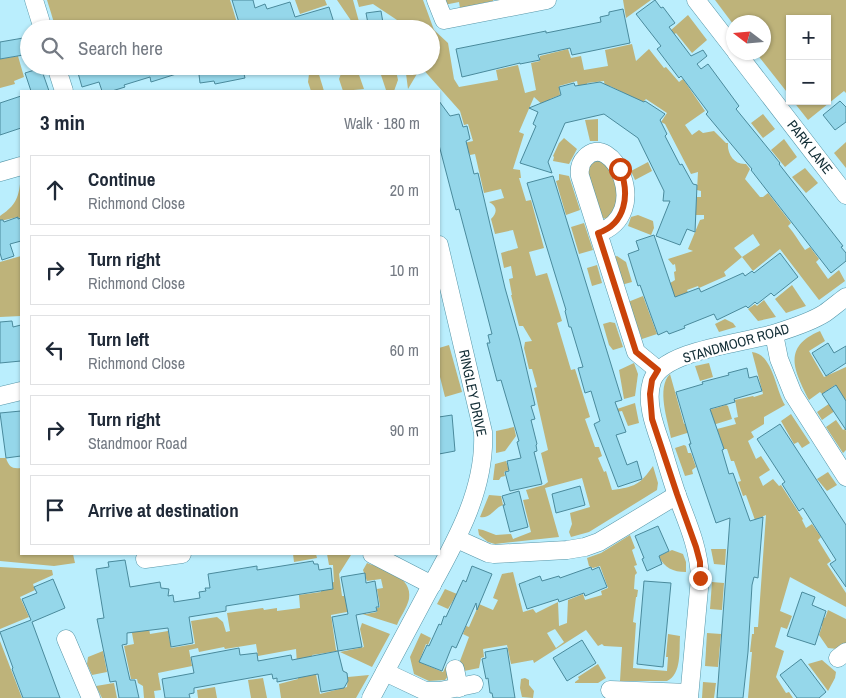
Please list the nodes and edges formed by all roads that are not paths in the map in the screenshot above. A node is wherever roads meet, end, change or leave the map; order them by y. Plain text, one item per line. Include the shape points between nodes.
1 (34, 0) edge
2 (436, 0) edge
3 (547, 0) edge
4 (696, 0) edge
5 (40, 20) edge
6 (726, 39) edge
7 (742, 60) edge
8 (59, 75) edge
9 (64, 90) edge
10 (20, 166) edge
11 (0, 172) edge
12 (846, 194) edge
13 (598, 233) dead end
14 (440, 255) edge
15 (444, 293) edge
16 (846, 297) edge
17 (774, 334) junction
18 (658, 370) junction
19 (20, 391) edge
20 (0, 396) edge
21 (846, 477) edge
22 (677, 494) junction
23 (457, 539) junction
24 (174, 555) edge
25 (374, 555) edge
26 (144, 559) dead end
27 (432, 585) junction
28 (74, 645) dead end
29 (456, 669) dead end
30 (385, 672) junction
31 (610, 690) dead end
32 (689, 696) edge
33 (90, 698) edge
34 (371, 698) edge

1 - 5 street
2 - 3 street via 444,20
4 - 6 street
7 - 12 street, PARK LANE
8 - 9 street
10 - 11 street
13 - 18 street via 636,352
14 - 15 street, RINGLEY DRIVE
15 - 23 street, RINGLEY DRIVE via 483,432 484,448 476,489
16 - 17 street, STANDMOOR ROAD via 824,314
17 - 18 street, STANDMOOR ROAD via 705,349
17 - 21 street via 779,359 793,394
18 - 22 street via 652,380 650,394 652,419
19 - 20 street
22 - 23 street via 599,542 585,547 494,554
22 - 32 street via 700,562
23 - 27 street, RINGLEY DRIVE
24 - 26 street
25 - 27 street
27 - 30 street, RINGLEY DRIVE
28 - 33 street
29 - 30 street via 466,686 440,691 425,691
30 - 34 street, RINGLEY DRIVE
31 - 32 street

